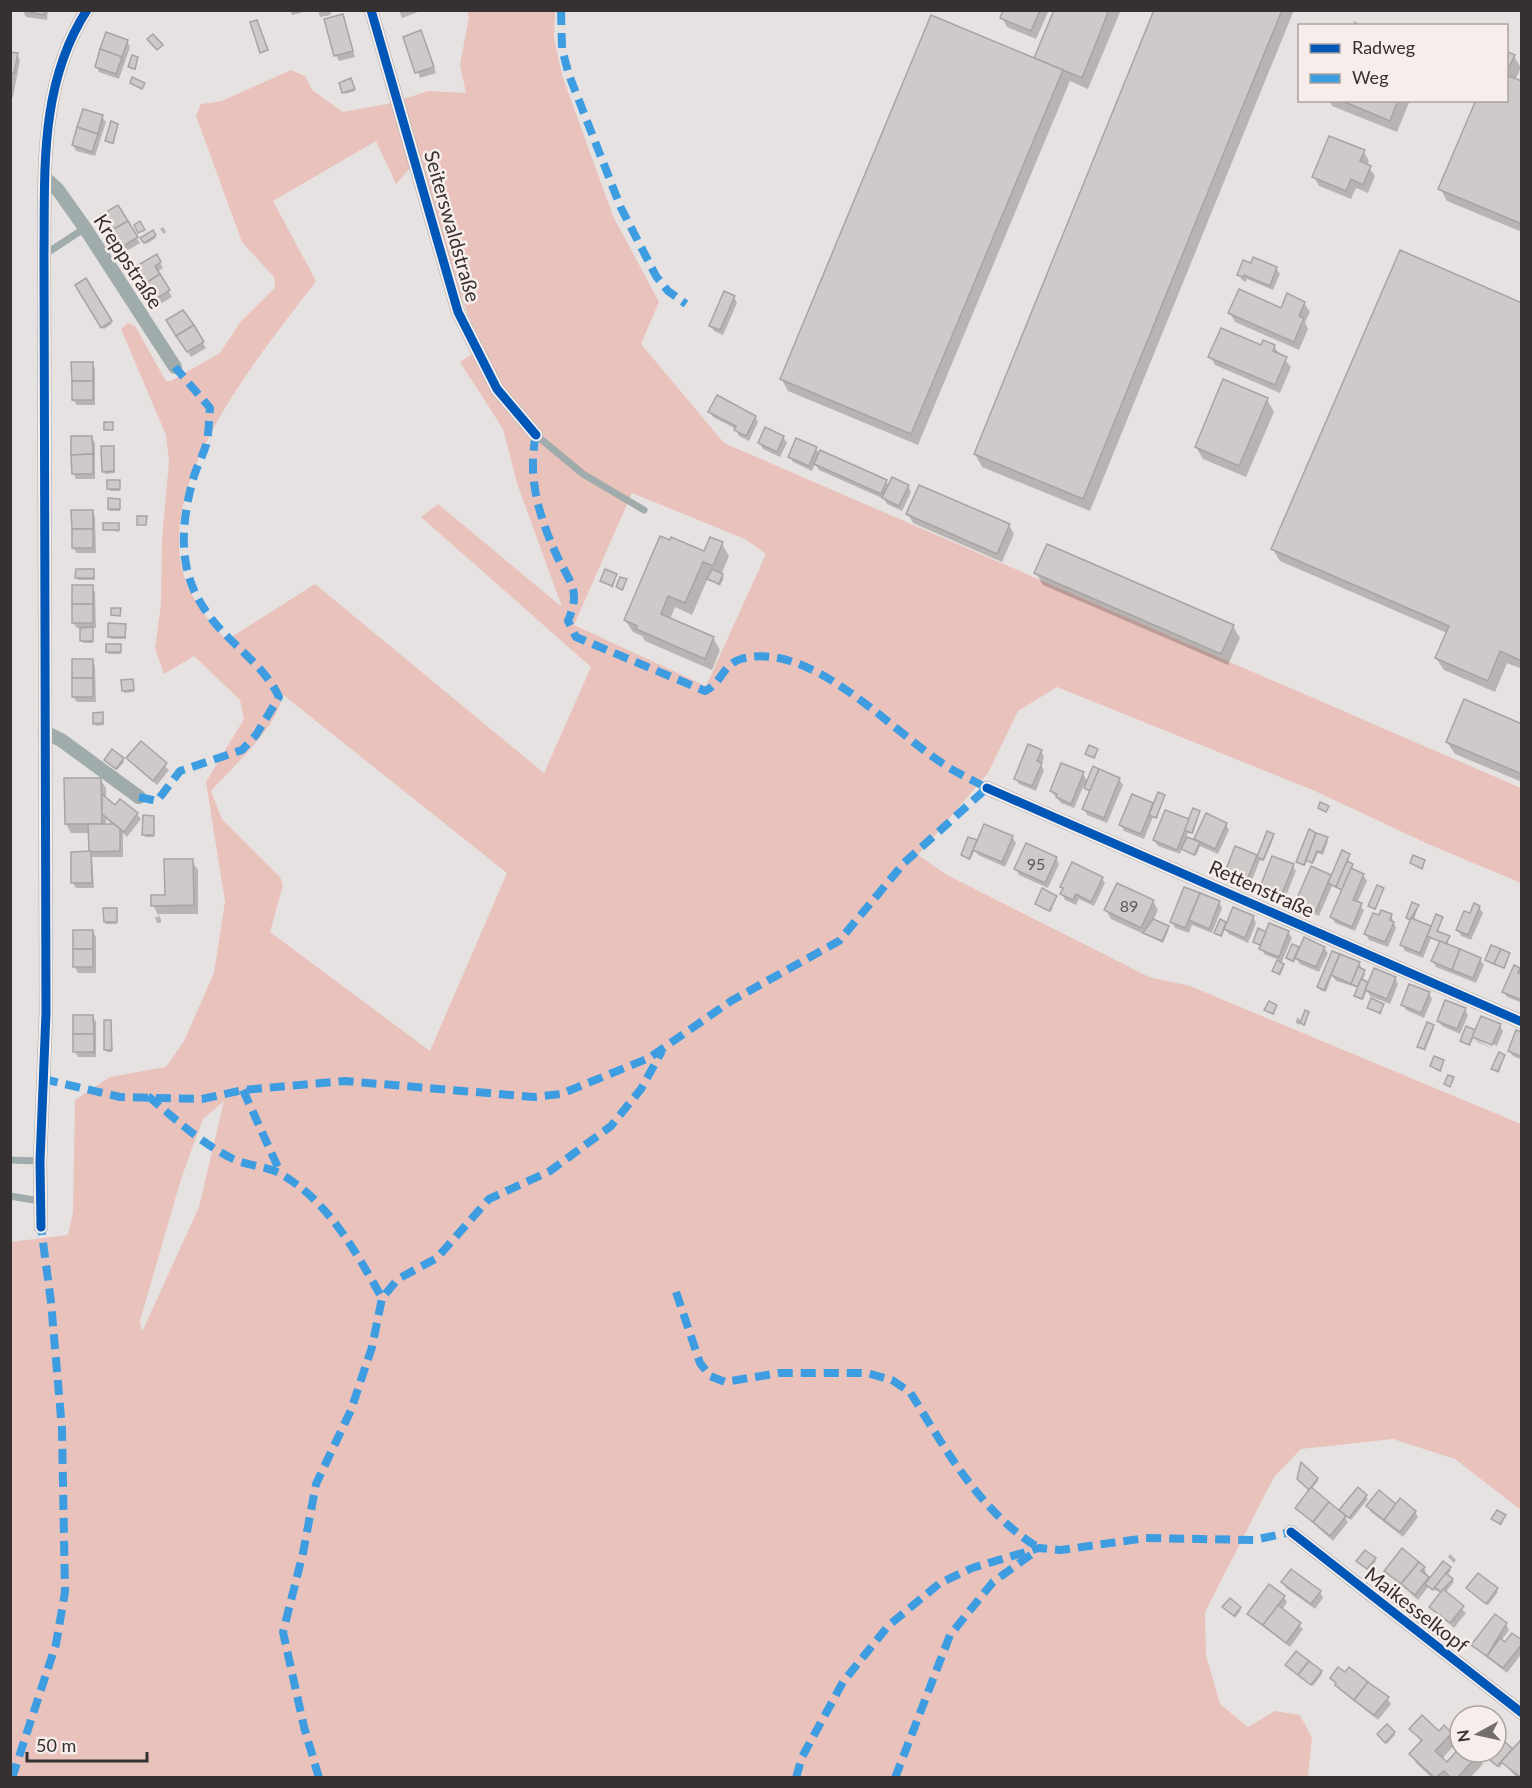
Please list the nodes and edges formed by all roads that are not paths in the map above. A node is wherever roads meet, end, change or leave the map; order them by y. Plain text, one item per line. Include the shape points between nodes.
1 (87, 10) edge
2 (371, 10) edge
3 (46, 179) junction
4 (85, 228) junction
5 (44, 255) junction
6 (175, 368) dead end
7 (536, 435) joint
8 (644, 510) dead end
9 (45, 732) junction
10 (987, 788) dead end
11 (139, 797) dead end
12 (1521, 1022) edge
13 (10, 1160) edge
14 (40, 1161) junction
15 (10, 1196) edge
16 (40, 1201) junction
17 (41, 1227) dead end
18 (1290, 1532) dead end
19 (1521, 1713) edge

1 - 3 street via 54,81 46,136
2 - 7 street, Seiterswaldstraße via 458,312 497,389
3 - 4 street, Kreppstraße
3 - 5 street
4 - 5 lane
4 - 6 street, Kreppstraße
5 - 9 street
7 - 8 lane via 583,474
9 - 11 street
9 - 14 street via 46,1013
10 - 12 street, Rettenstraße
13 - 14 lane
14 - 16 street
15 - 16 lane
16 - 17 street
18 - 19 street, Maikesselkopf

